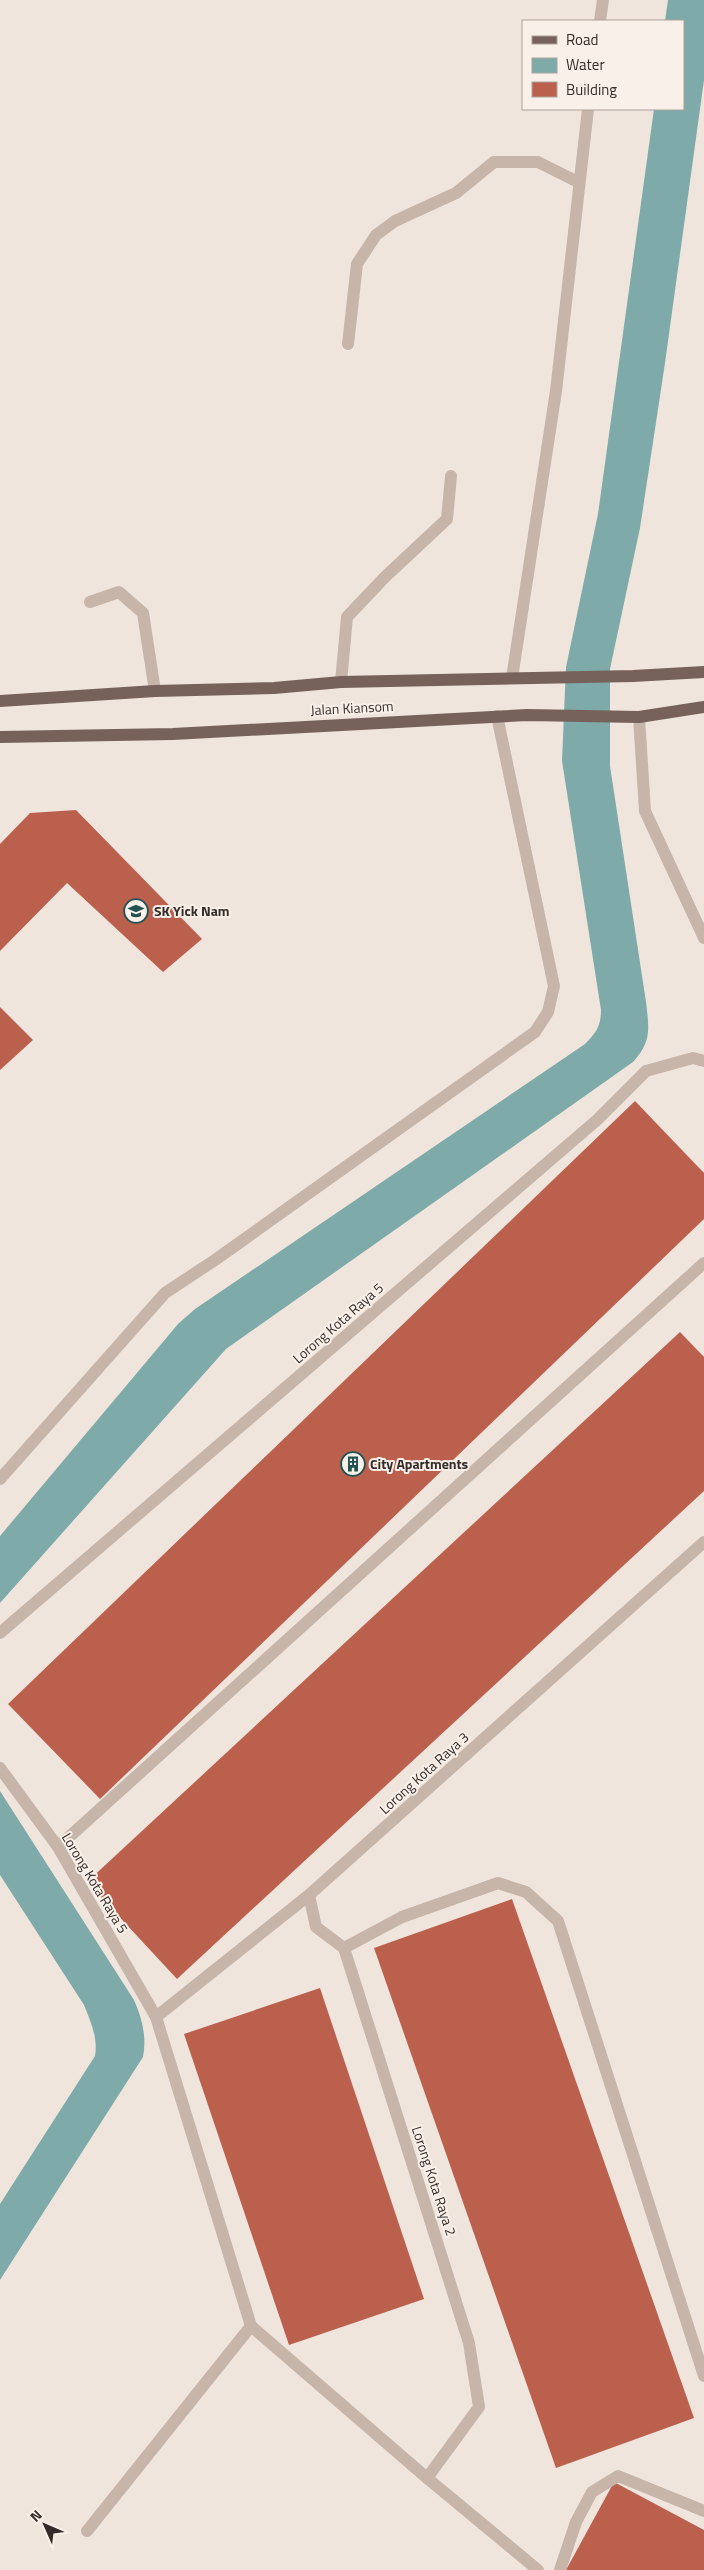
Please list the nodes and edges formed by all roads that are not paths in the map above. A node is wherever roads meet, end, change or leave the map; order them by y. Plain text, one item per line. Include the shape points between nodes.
1 (602, 0) edge
2 (600, 20) edge
3 (588, 110) edge
4 (578, 182) junction
5 (348, 344) dead end
6 (451, 476) dead end
7 (90, 602) dead end
8 (704, 672) edge
9 (512, 678) junction
10 (342, 682) junction
11 (156, 691) junction
12 (0, 702) edge
13 (704, 707) edge
14 (497, 716) junction
15 (639, 717) junction
16 (0, 737) edge
17 (704, 938) edge
18 (704, 1061) edge
19 (704, 1263) edge
20 (0, 1479) edge
21 (704, 1542) edge
22 (0, 1633) edge
23 (0, 1768) edge
24 (58, 1847) junction
25 (309, 1895) junction
26 (344, 1948) junction
27 (156, 2017) junction
28 (251, 2326) junction
29 (704, 2376) edge
30 (427, 2478) junction
31 (704, 2511) edge
32 (87, 2531) dead end
33 (538, 2570) edge
34 (560, 2570) edge

1 - 2 street
3 - 4 street
4 - 5 street via 538,162 494,162 456,193 395,221 376,235 357,264
4 - 9 street via 556,391
6 - 10 street via 447,519 347,617
7 - 11 street via 118,592 143,614
8 - 9 main road, Jalan Kiansom
9 - 10 main road, Jalan Kiansom
10 - 11 main road, Jalan Kiansom via 274,688
11 - 12 main road, Jalan Kiansom
13 - 15 main road, Jalan Kiansom
14 - 15 main road, Jalan Kiansom
14 - 16 main road, Jalan Kiansom via 173,734
14 - 20 street via 554,986 548,1012 534,1032 165,1293
15 - 17 street via 645,811
18 - 22 street, Lorong Kota Raya 5 via 693,1058 646,1071 597,1120
19 - 24 street
21 - 25 street, Lorong Kota Raya 3
23 - 24 street, Lorong Kota Raya 5
24 - 27 street, Lorong Kota Raya 5
25 - 26 street via 316,1927
25 - 27 street, Lorong Kota Raya 3
26 - 29 street via 402,1917 498,1883 526,1892 558,1921
26 - 30 street, Lorong Kota Raya 2 via 469,2343 479,2408
27 - 28 street, Lorong Kota Raya 5
28 - 30 street
28 - 32 street
30 - 33 street
31 - 34 street via 618,2476 592,2492 576,2522

